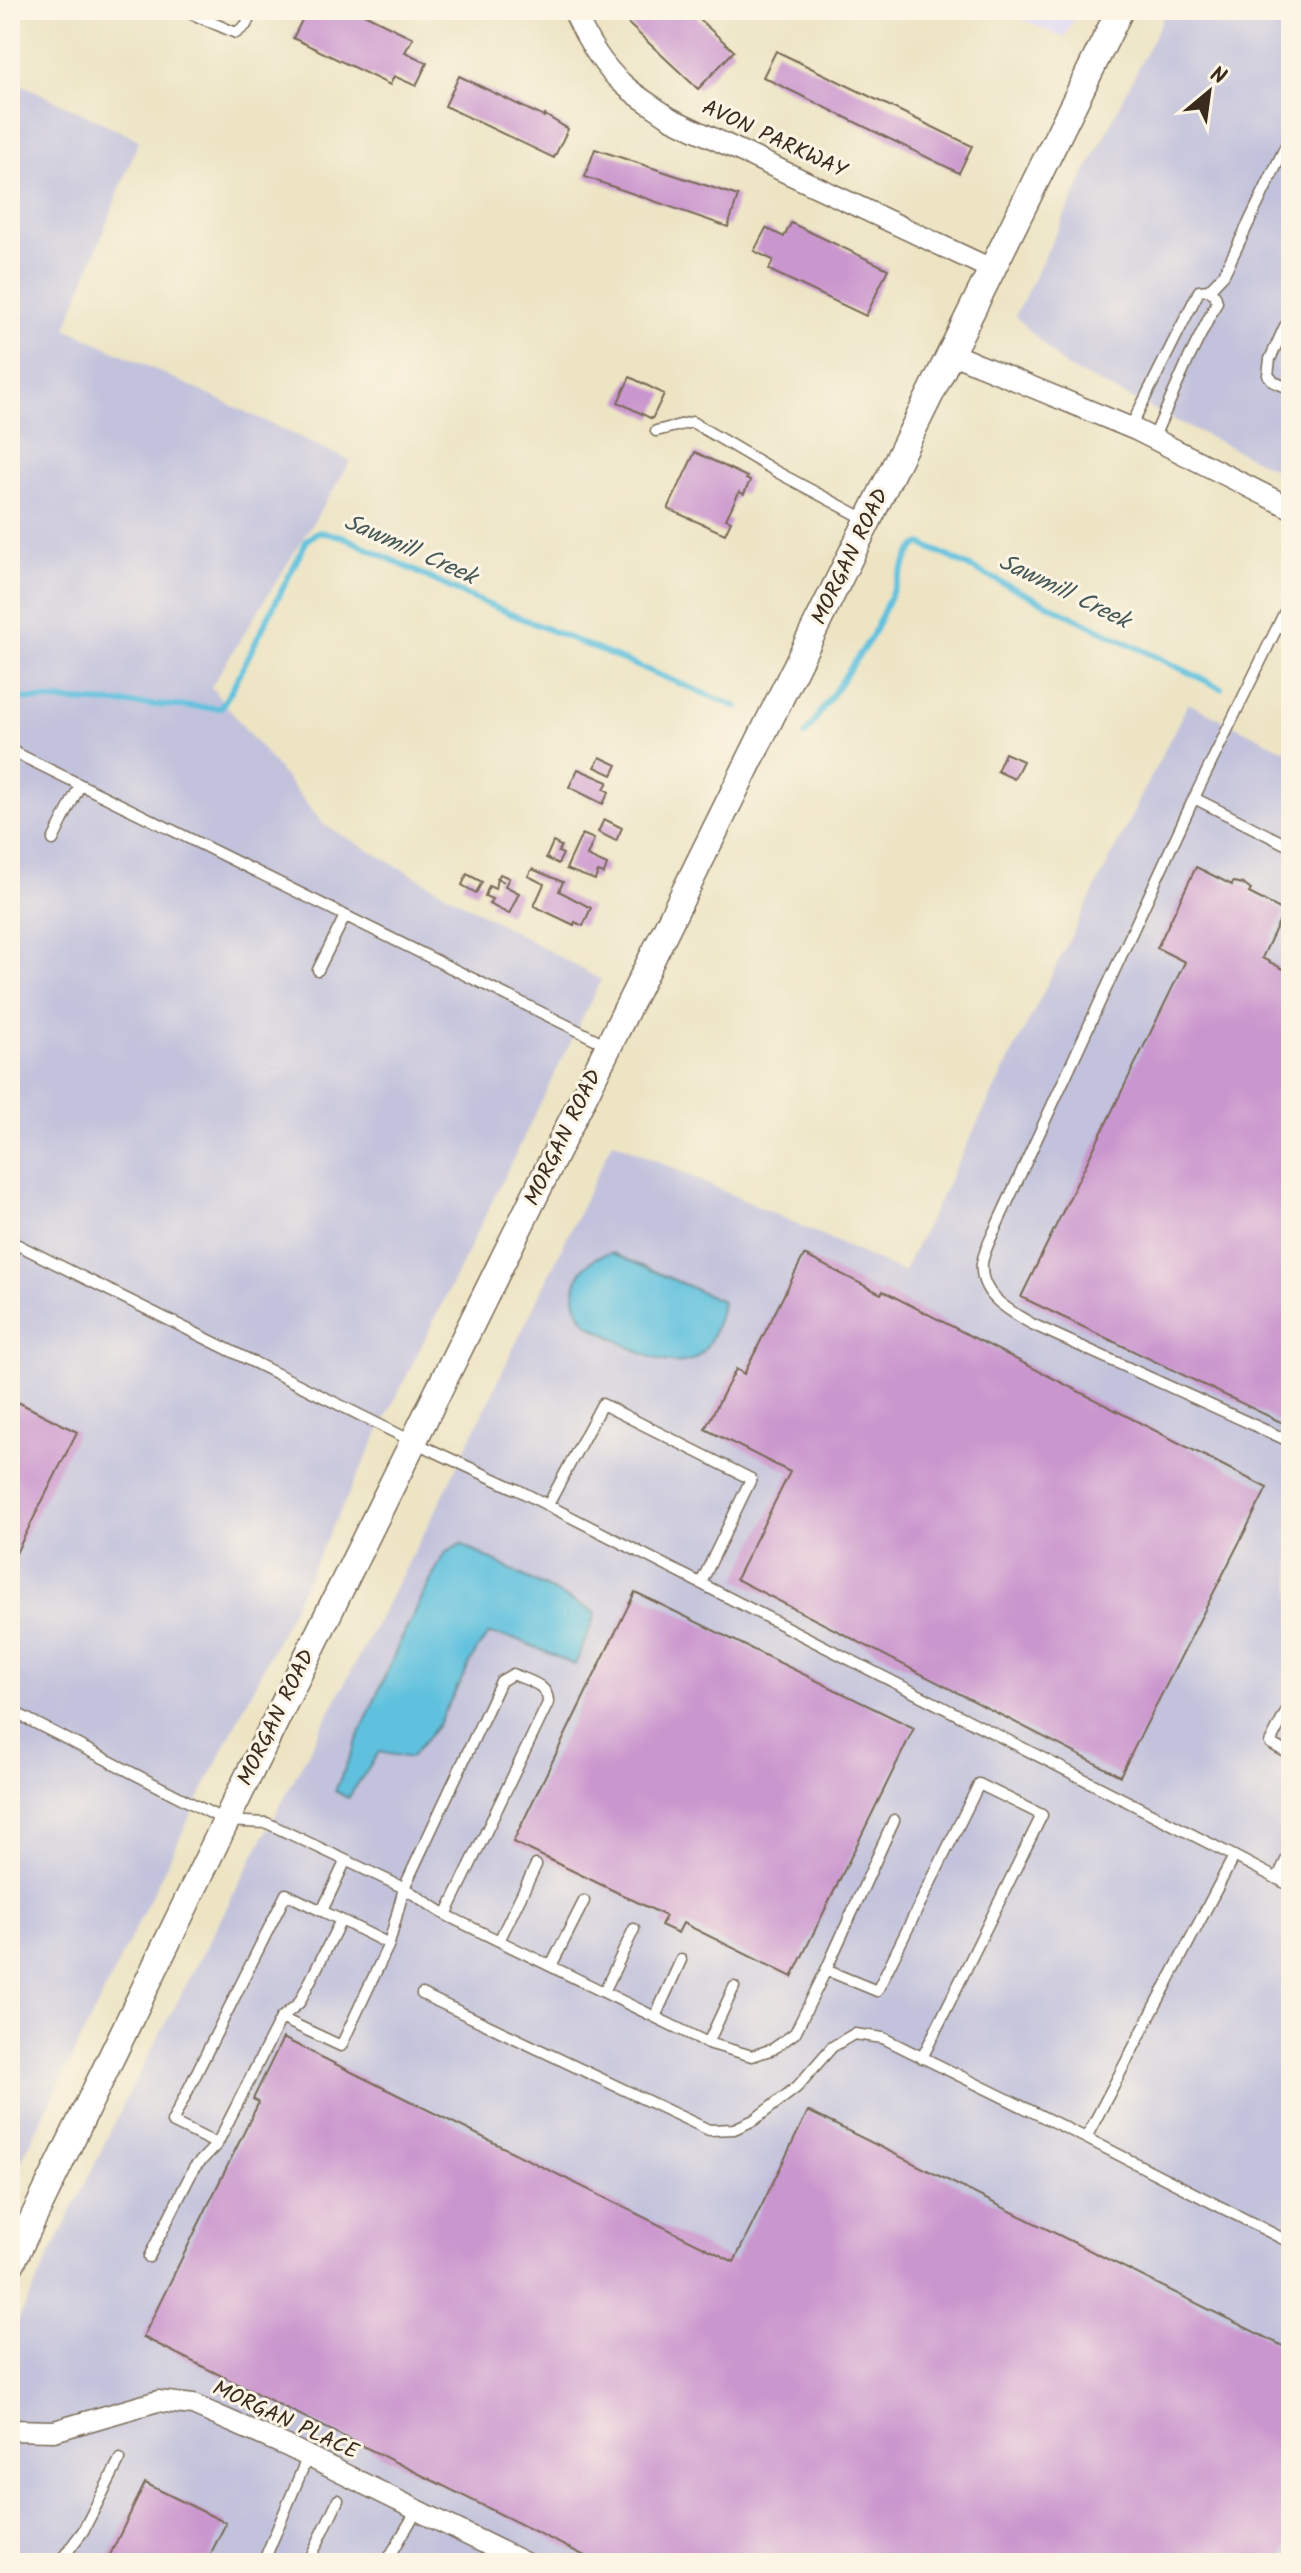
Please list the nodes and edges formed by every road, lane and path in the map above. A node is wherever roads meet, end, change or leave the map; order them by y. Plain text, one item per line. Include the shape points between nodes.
1 (183, 10) edge
2 (253, 10) edge
3 (573, 10) edge
4 (1120, 10) edge
5 (1291, 135) edge
6 (991, 269) junction
7 (1209, 290) junction
8 (1291, 329) edge
9 (950, 353) junction
10 (1291, 389) edge
11 (1130, 428) junction
12 (656, 431) dead end
13 (1153, 439) junction
14 (1291, 508) edge
15 (869, 521) junction
16 (1291, 599) edge
17 (10, 750) edge
18 (80, 785) junction
19 (1194, 798) junction
20 (53, 840) dead end
21 (1291, 847) edge
22 (345, 916) junction
23 (318, 970) dead end
24 (610, 1047) junction
25 (10, 1241) edge
26 (414, 1442) junction
27 (1291, 1442) edge
28 (548, 1505) junction
29 (701, 1583) junction
30 (1291, 1702) edge
31 (10, 1710) edge
32 (1291, 1755) edge
33 (894, 1820) dead end
34 (226, 1821) junction
35 (1291, 1850) edge
36 (1234, 1856) junction
37 (345, 1862) junction
38 (536, 1865) dead end
39 (1277, 1879) junction
40 (1291, 1886) edge
41 (404, 1888) junction
42 (584, 1901) dead end
43 (322, 1911) junction
44 (446, 1915) junction
45 (341, 1920) junction
46 (634, 1929) dead end
47 (499, 1941) junction
48 (389, 1944) junction
49 (681, 1960) dead end
50 (551, 1966) junction
51 (826, 1970) junction
52 (734, 1987) dead end
53 (604, 1992) junction
54 (422, 1994) dead end
55 (655, 2017) junction
56 (281, 2018) junction
57 (708, 2043) junction
58 (922, 2058) junction
59 (1086, 2138) junction
60 (217, 2144) junction
61 (1291, 2243) edge
62 (149, 2257) dead end
63 (10, 2266) edge
64 (10, 2430) edge
65 (308, 2456) junction
66 (120, 2459) dead end
67 (338, 2500) dead end
68 (417, 2510) junction
69 (518, 2562) edge
70 (59, 2563) edge
71 (263, 2563) edge
72 (308, 2563) edge
73 (386, 2563) edge

1 - 2 lane via 236,33
3 - 6 street, AVON PARKWAY via 607,68 670,118
4 - 6 street, MORGAN ROAD
5 - 7 lane via 1224,274
6 - 9 street, MORGAN ROAD
7 - 11 lane via 1199,291
7 - 13 lane via 1217,302
8 - 10 lane via 1285,326 1268,375
9 - 11 street
9 - 15 street, MORGAN ROAD
11 - 13 street
12 - 15 lane via 692,422
13 - 14 street
15 - 24 street, MORGAN ROAD
16 - 19 lane
17 - 18 lane
18 - 20 lane
18 - 22 lane
19 - 21 lane
19 - 27 lane via 996,1227 982,1262 984,1284 1002,1307 1032,1324
22 - 23 lane
22 - 24 lane
24 - 26 street, MORGAN ROAD
25 - 26 lane
26 - 28 lane
26 - 34 street, MORGAN ROAD
28 - 29 lane
28 - 29 lane via 602,1404 711,1458 751,1479
29 - 36 lane
30 - 32 lane via 1270,1743
31 - 34 lane
33 - 51 lane
34 - 37 lane via 267,1823
34 - 63 street, MORGAN ROAD
35 - 39 lane
36 - 39 lane
36 - 59 lane
37 - 41 lane
37 - 43 lane
38 - 47 lane
39 - 40 lane
41 - 44 lane
41 - 44 lane via 501,1681 513,1674 544,1688 548,1703
41 - 48 lane
42 - 50 lane
43 - 45 lane
43 - 60 lane via 286,1894 172,2122
44 - 47 lane
45 - 48 lane
45 - 56 lane via 299,2003
46 - 53 lane
47 - 50 lane
48 - 56 lane via 341,2046
49 - 55 lane
50 - 53 lane
51 - 57 lane via 795,2033 773,2049 752,2056
51 - 58 lane via 877,1991 979,1784 1042,1815
52 - 57 lane
53 - 55 lane
54 - 58 lane via 709,2130 734,2129 754,2120 797,2087 832,2047 854,2034 883,2038
55 - 57 lane
56 - 60 lane
58 - 59 lane
59 - 61 lane
60 - 62 lane via 194,2168
64 - 65 street, MORGAN PLACE via 54,2431 158,2401 193,2405
65 - 68 street, MORGAN PLACE
65 - 71 lane
66 - 70 lane via 83,2531
67 - 72 lane
68 - 69 street, MORGAN PLACE
68 - 73 lane

